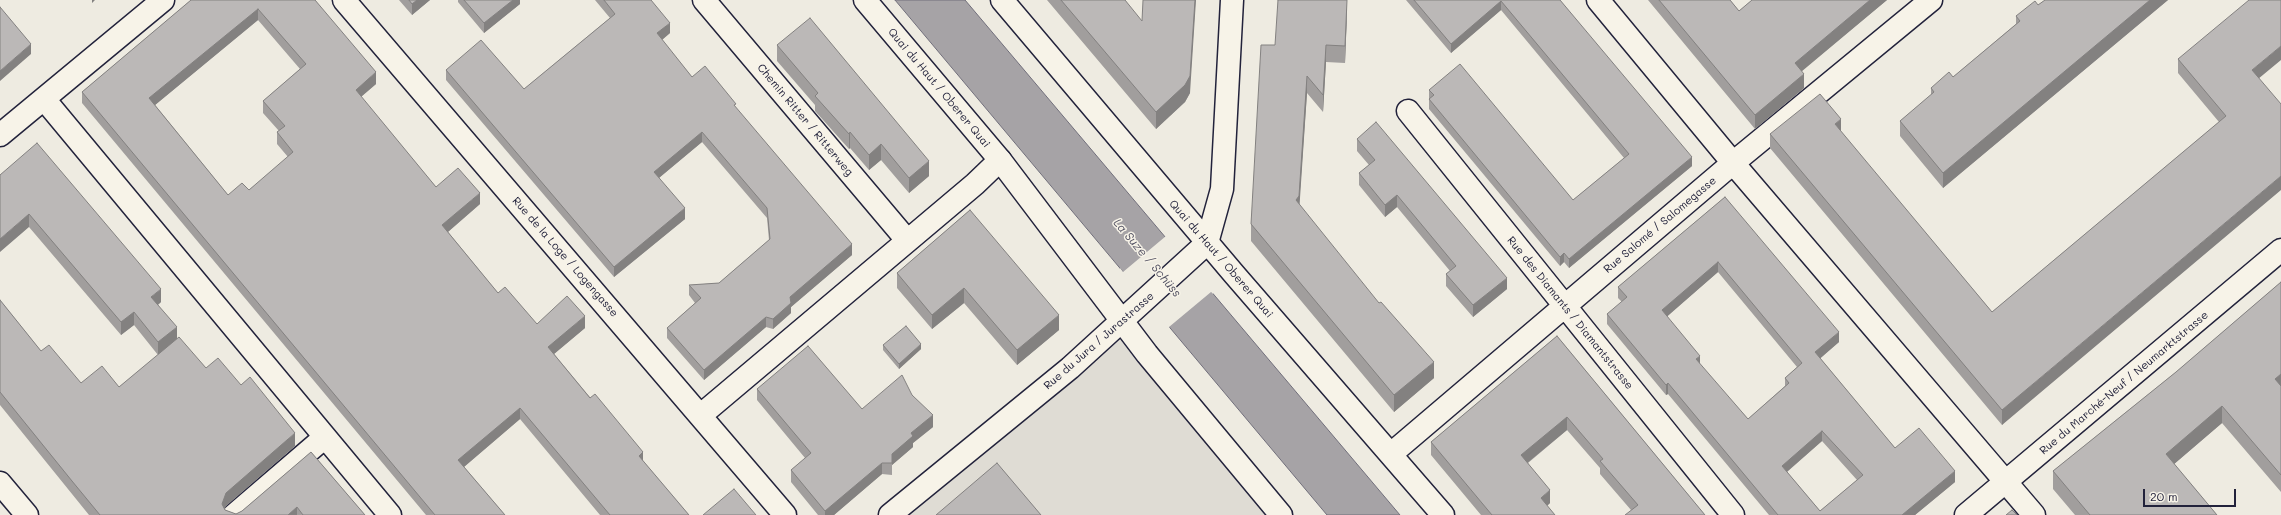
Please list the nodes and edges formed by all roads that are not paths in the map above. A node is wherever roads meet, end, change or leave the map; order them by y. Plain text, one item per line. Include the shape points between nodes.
1 (163, 0) edge
2 (344, 0) edge
3 (704, 0) edge
4 (865, 0) edge
5 (1002, 0) edge
6 (1232, 0) edge
7 (1598, 0) edge
8 (1931, 0) edge
9 (44, 99) junction
10 (1408, 111) dead end
11 (0, 136) edge
12 (1000, 160) junction
13 (1733, 163) junction
14 (906, 239) junction
15 (1207, 243) junction
16 (2281, 250) edge
17 (1564, 306) junction
18 (1123, 322) junction
19 (701, 415) junction
20 (325, 437) junction
21 (1392, 454) junction
22 (2006, 482) junction
23 (0, 483) edge
24 (27, 515) edge
25 (234, 515) edge
26 (390, 515) edge
27 (785, 515) edge
28 (890, 515) edge
29 (1281, 515) edge
30 (1443, 515) edge
31 (1733, 515) edge
32 (1966, 515) edge
33 (2034, 515) edge

1 - 9 street
2 - 19 street, Rue de la Loge / Logengasse
3 - 14 street, Chemin Ritter / Ritterweg
4 - 12 street, Quai du Haut / Oberer Quai
5 - 15 street, Quai du Haut / Oberer Quai
6 - 15 street, Rue du Jura / Jurastrasse via 1222,189
7 - 13 street
8 - 13 street, Rue Salomé / Salomegasse
9 - 11 street
9 - 20 street
10 - 17 street, Rue des Diamants / Diamantstrasse
12 - 14 street via 975,184
12 - 18 street, Quai du Haut / Oberer Quai
13 - 17 street, Rue Salomé / Salomegasse
13 - 22 street
14 - 19 street
15 - 18 street, Rue du Jura / Jurastrasse
15 - 21 street, Quai du Haut / Oberer Quai
16 - 22 street, Rue du Marché-Neuf / Neumarktstrasse
17 - 21 street, Rue Salomé / Salomegasse
17 - 31 street, Rue des Diamants / Diamantstrasse
18 - 28 street, Rue du Jura / Jurastrasse
18 - 29 street, Quai du Haut / Oberer Quai
19 - 27 street, Rue de la Loge / Logengasse
20 - 25 street
20 - 26 street
21 - 30 street, Quai du Haut / Oberer Quai
22 - 32 street, Rue du Marché-Neuf / Neumarktstrasse
22 - 33 street
23 - 24 street

